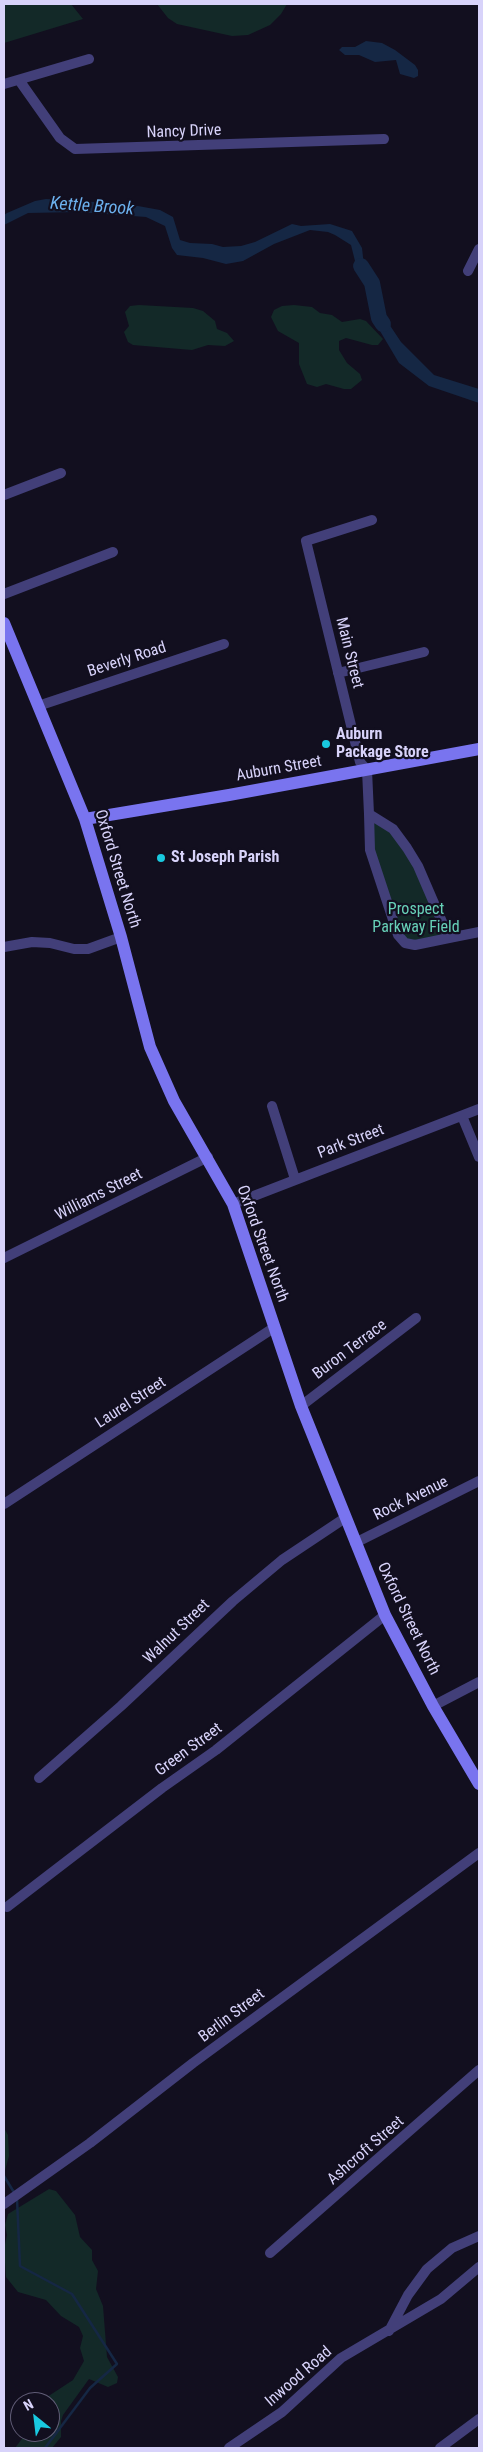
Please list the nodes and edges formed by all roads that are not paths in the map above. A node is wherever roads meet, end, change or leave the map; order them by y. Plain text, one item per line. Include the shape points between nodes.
1 (89, 58) dead end
2 (19, 80) junction
3 (4, 84) edge
4 (384, 140) dead end
5 (479, 249) edge
6 (468, 271) dead end
7 (61, 473) dead end
8 (4, 495) edge
9 (372, 520) dead end
10 (113, 552) dead end
11 (4, 594) edge
12 (4, 623) edge
13 (224, 644) dead end
14 (424, 652) dead end
15 (338, 673) junction
16 (38, 706) junction
17 (479, 749) edge
18 (367, 770) junction
19 (369, 814) junction
20 (85, 819) junction
21 (479, 932) edge
22 (121, 937) junction
23 (449, 938) junction
24 (4, 947) edge
25 (272, 1106) dead end
26 (479, 1109) edge
27 (462, 1116) junction
28 (208, 1157) junction
29 (479, 1157) edge
30 (295, 1179) junction
31 (233, 1204) junction
32 (4, 1258) edge
33 (416, 1318) dead end
34 (275, 1327) junction
35 (301, 1406) junction
36 (479, 1481) edge
37 (4, 1504) edge
38 (345, 1518) junction
39 (355, 1544) junction
40 (386, 1616) junction
41 (479, 1682) edge
42 (433, 1706) junction
43 (39, 1778) dead end
44 (479, 1784) edge
45 (479, 1853) edge
46 (7, 1907) dead end
47 (479, 2070) edge
48 (11, 2199) edge
49 (479, 2236) edge
50 (270, 2252) dead end
51 (479, 2267) edge
52 (390, 2331) junction
53 (479, 2418) edge
54 (229, 2448) edge
55 (440, 2448) edge

1 - 2 street
2 - 3 street
2 - 4 street, Nancy Drive via 60,138 75,149
5 - 6 street
7 - 8 street
9 - 15 street, Main Street via 306,541
10 - 11 street
12 - 16 main road, Oxford Street North
13 - 16 street, Beverly Road
14 - 15 street
15 - 18 street, Main Street via 360,762
16 - 20 main road, Oxford Street North
17 - 18 main road, Auburn Street
18 - 19 street
18 - 20 main road, Auburn Street
19 - 23 street via 393,829 407,848
19 - 23 street via 370,850 398,935 415,946
20 - 22 main road, Oxford Street North
21 - 23 street
22 - 24 street via 88,949 74,949 50,942
22 - 28 main road, Oxford Street North via 150,1047 174,1101
25 - 30 street
26 - 27 street, Park Street
27 - 29 street
27 - 30 street, Park Street
28 - 31 main road, Oxford Street North
28 - 32 street, Williams Street
30 - 31 street, Park Street
31 - 34 main road, Oxford Street North
33 - 35 street, Buron Terrace
34 - 35 main road, Oxford Street North
34 - 37 street, Laurel Street
35 - 38 main road, Oxford Street North
36 - 39 street, Rock Avenue
38 - 39 main road, Oxford Street North
38 - 43 street, Walnut Street via 282,1560 227,1606
39 - 40 main road, Oxford Street North
40 - 42 main road, Oxford Street North
40 - 46 street, Green Street via 216,1750
41 - 42 street
42 - 44 main road, Oxford Street North
45 - 48 street, Berlin Street
47 - 50 street, Ashcroft Street
49 - 52 street via 452,2248 427,2269 408,2295
51 - 52 street, Inwood Road via 448,2295
52 - 54 street, Inwood Road via 341,2358 282,2412
53 - 55 street

